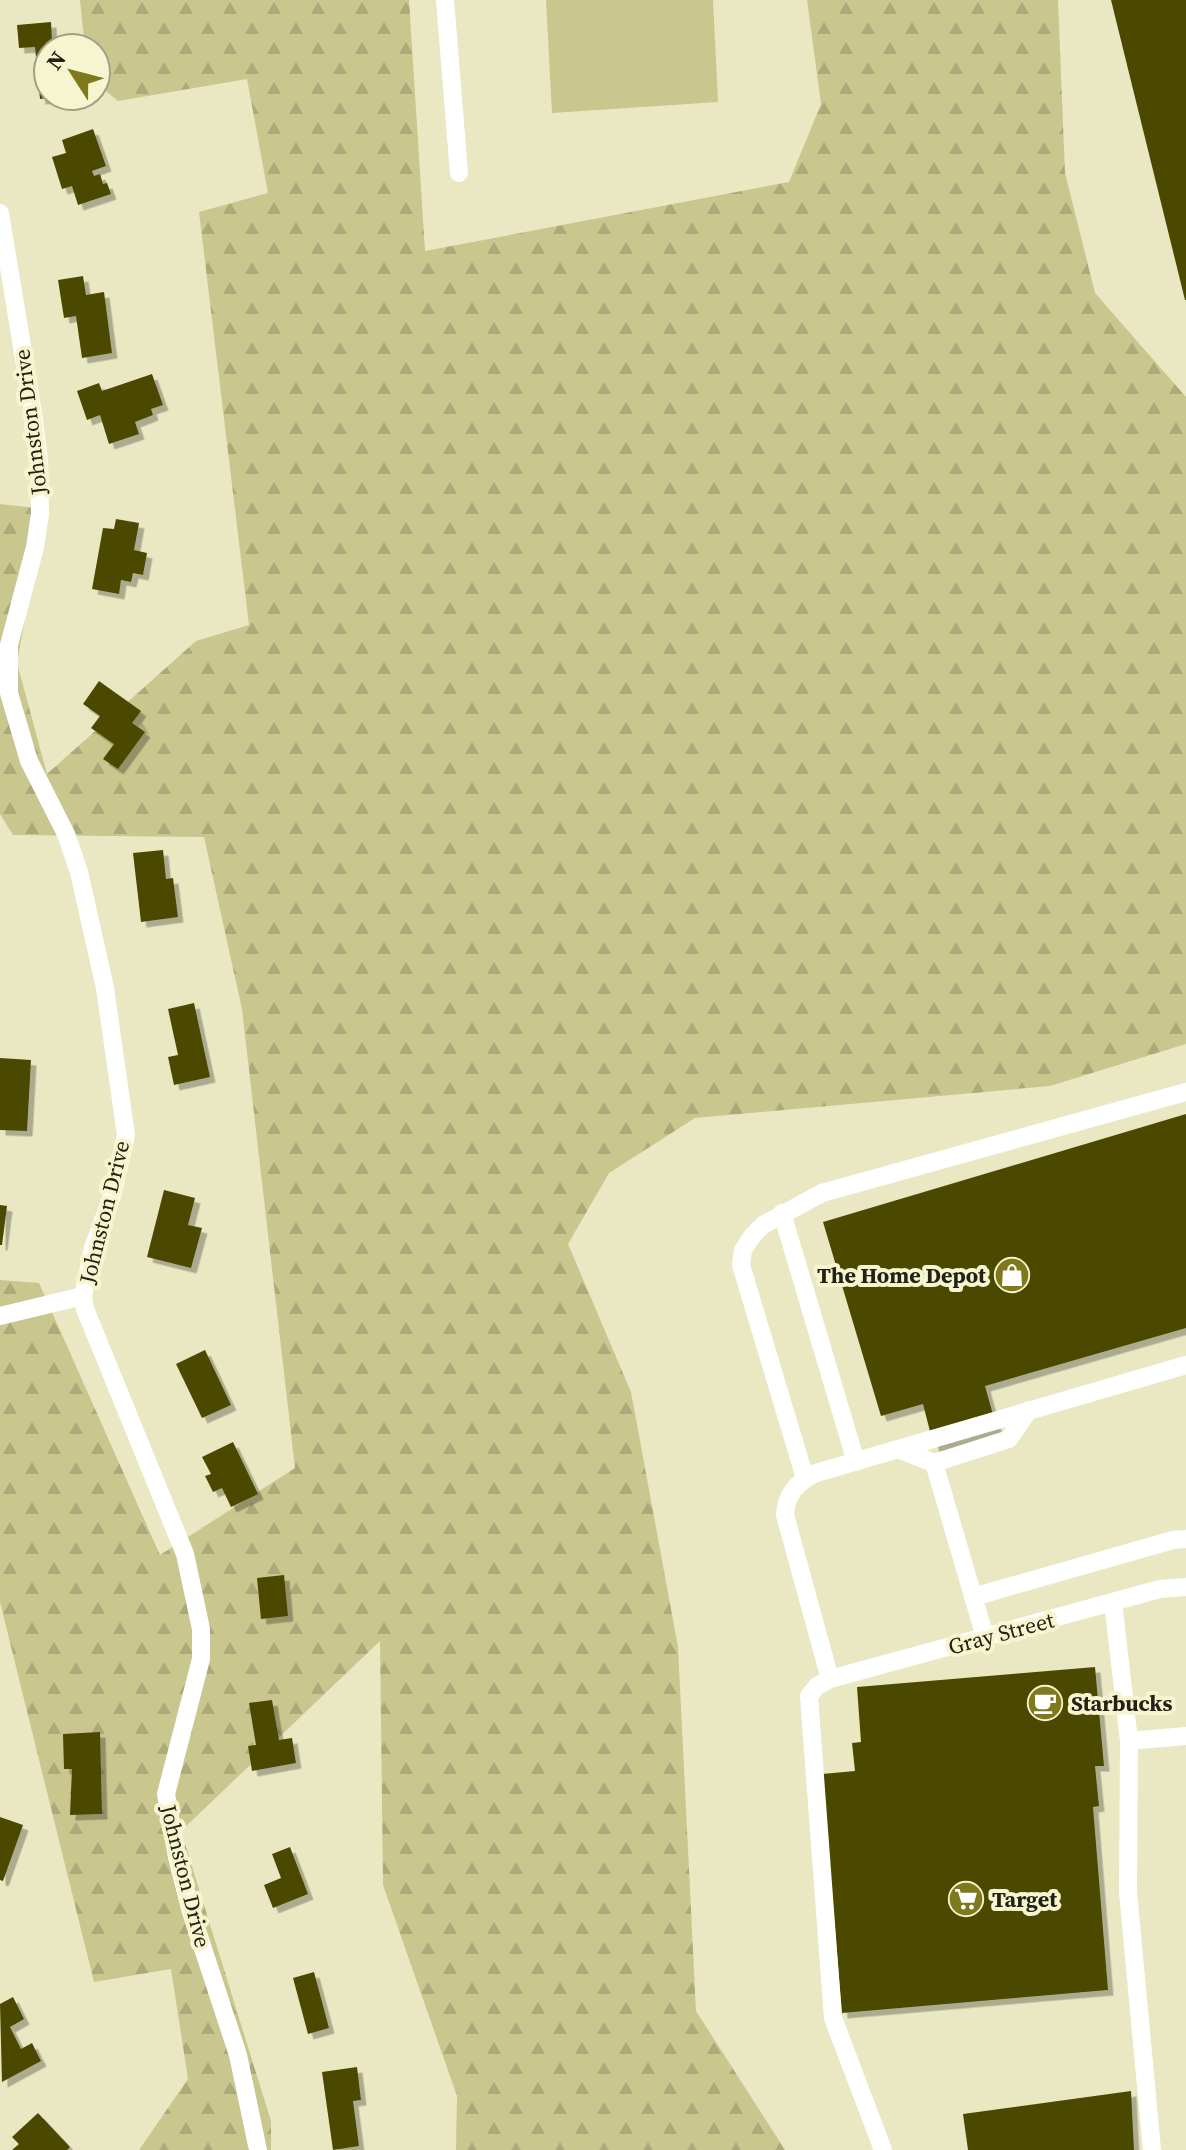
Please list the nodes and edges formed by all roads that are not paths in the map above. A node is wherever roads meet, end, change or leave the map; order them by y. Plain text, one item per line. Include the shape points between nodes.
1 (445, 0) edge
2 (459, 173) dead end
3 (0, 213) edge
4 (1186, 1092) edge
5 (782, 1213) junction
6 (83, 1296) junction
7 (0, 1316) edge
8 (1184, 1372) edge
9 (1029, 1410) junction
10 (898, 1449) junction
11 (856, 1462) junction
12 (934, 1463) junction
13 (805, 1478) junction
14 (1186, 1539) edge
15 (1186, 1587) edge
16 (973, 1597) junction
17 (1113, 1602) junction
18 (985, 1637) junction
19 (824, 1682) junction
20 (1186, 1736) edge
21 (1129, 1741) junction
22 (258, 2150) edge
23 (883, 2150) edge
24 (1152, 2150) edge

1 - 2 street
3 - 6 street, Johnston Drive via 33,413 40,500 35,547 9,645 9,693 29,761 79,872 105,988 126,1135
4 - 5 street via 822,1193
5 - 11 street
5 - 13 street via 753,1235 741,1265
6 - 7 street
6 - 22 street, Johnston Drive via 95,1338 185,1554 195,1594 201,1659 166,1794 191,1912 238,2055
8 - 9 street
9 - 10 street
9 - 12 street via 1009,1439
10 - 11 street
10 - 12 street
11 - 13 street
12 - 16 street
13 - 19 street via 789,1496 785,1515
14 - 16 street
15 - 17 street, Gray Street
16 - 18 street
17 - 18 street, Gray Street
17 - 21 street
18 - 19 street, Gray Street
19 - 23 street via 809,1696 808,1708 833,2018
20 - 21 street
21 - 24 street via 1128,1892

